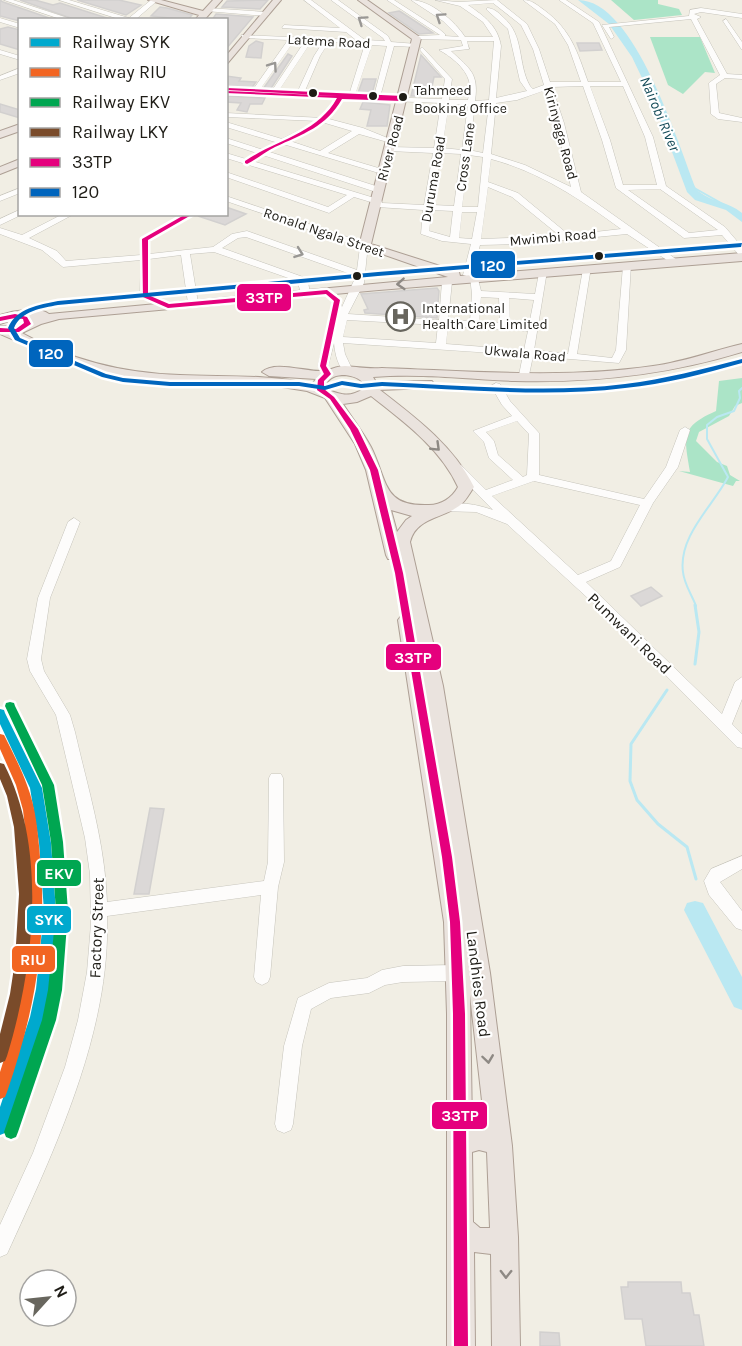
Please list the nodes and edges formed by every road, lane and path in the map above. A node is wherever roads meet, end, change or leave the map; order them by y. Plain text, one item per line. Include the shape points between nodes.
1 (25, 0) edge
2 (62, 0) edge
3 (161, 0) edge
4 (212, 0) edge
5 (218, 0) edge
6 (272, 0) edge
7 (277, 0) edge
8 (307, 0) edge
9 (334, 0) edge
10 (362, 0) edge
11 (390, 0) edge
12 (414, 0) edge
13 (438, 0) edge
14 (526, 0) edge
15 (562, 0) edge
16 (14, 1) edge
17 (150, 1) edge
18 (494, 1) edge
19 (462, 4) junction
20 (243, 6) dead end
21 (0, 7) edge
22 (489, 9) dead end
23 (237, 12) junction
24 (202, 14) edge
25 (263, 14) junction
26 (691, 16) junction
27 (742, 16) edge
28 (65, 18) edge
29 (125, 18) edge
30 (130, 18) edge
31 (0, 20) edge
32 (726, 21) junction
33 (742, 23) edge
34 (18, 25) edge
35 (284, 27) dead end
36 (348, 30) junction
37 (246, 36) junction
38 (441, 38) junction
39 (463, 38) junction
40 (292, 39) junction
41 (497, 39) junction
42 (309, 40) junction
43 (327, 41) junction
44 (343, 41) junction
45 (369, 42) junction
46 (390, 43) junction
47 (417, 45) junction
48 (742, 48) edge
49 (446, 50) junction
50 (0, 51) edge
51 (228, 53) edge
52 (612, 53) junction
53 (18, 56) edge
54 (228, 59) edge
55 (18, 71) edge
56 (724, 75) junction
57 (742, 77) edge
58 (0, 78) edge
59 (586, 84) junction
60 (626, 84) junction
61 (548, 85) junction
62 (228, 90) edge
63 (255, 92) junction
64 (532, 92) junction
65 (274, 93) junction
66 (301, 93) junction
67 (352, 95) junction
68 (341, 96) junction
69 (377, 96) junction
70 (403, 98) junction
71 (446, 100) junction
72 (471, 101) junction
73 (492, 101) junction
74 (228, 115) edge
75 (324, 120) junction
76 (742, 120) edge
77 (228, 125) edge
78 (18, 127) edge
79 (360, 130) junction
80 (0, 134) edge
81 (228, 141) edge
82 (281, 141) junction
83 (390, 145) junction
84 (262, 151) junction
85 (438, 151) junction
86 (464, 152) junction
87 (320, 154) junction
88 (228, 156) edge
89 (487, 156) junction
90 (18, 163) edge
91 (249, 163) junction
92 (351, 163) junction
93 (564, 168) junction
94 (18, 169) edge
95 (0, 171) edge
96 (534, 171) junction
97 (382, 172) junction
98 (336, 174) junction
99 (228, 175) edge
100 (0, 176) edge
101 (237, 178) junction
102 (228, 182) edge
103 (484, 183) junction
104 (317, 184) junction
105 (662, 187) junction
106 (620, 188) junction
107 (379, 190) junction
108 (18, 191) edge
109 (577, 193) junction
110 (352, 195) junction
111 (0, 199) edge
112 (228, 199) edge
113 (377, 203) junction
114 (428, 207) junction
115 (457, 209) junction
116 (481, 210) junction
117 (18, 214) edge
118 (66, 216) edge
119 (188, 216) edge
120 (0, 222) edge
121 (0, 231) edge
122 (629, 231) junction
123 (725, 232) junction
124 (566, 236) junction
125 (21, 238) junction
126 (453, 240) junction
127 (476, 244) junction
128 (365, 246) junction
129 (215, 249) junction
130 (185, 252) junction
131 (742, 254) edge
132 (146, 257) junction
133 (654, 257) junction
134 (421, 266) junction
135 (628, 266) junction
136 (588, 269) junction
137 (544, 273) junction
138 (361, 275) junction
139 (471, 277) junction
140 (448, 278) junction
141 (422, 283) junction
142 (356, 288) junction
143 (327, 292) junction
144 (305, 294) junction
145 (477, 294) junction
146 (146, 296) junction
147 (504, 296) junction
148 (539, 297) junction
149 (193, 303) junction
150 (168, 306) junction
151 (343, 317) junction
152 (10, 323) edge
153 (443, 323) junction
154 (474, 325) junction
155 (505, 326) junction
156 (534, 328) junction
157 (338, 340) junction
158 (441, 347) junction
159 (742, 348) edge
160 (528, 352) junction
161 (742, 356) edge
162 (572, 357) junction
163 (355, 373) junction
164 (327, 375) junction
165 (524, 375) junction
166 (406, 385) junction
167 (496, 386) junction
168 (371, 388) junction
169 (326, 394) junction
170 (393, 407) junction
171 (520, 417) junction
172 (685, 429) dead end
173 (456, 466) junction
174 (527, 479) junction
175 (377, 486) junction
176 (486, 494) junction
177 (647, 503) junction
178 (444, 508) junction
179 (516, 526) junction
180 (71, 529) dead end
181 (576, 581) junction
182 (741, 690) edge
183 (725, 724) junction
184 (742, 743) edge
185 (276, 778) dead end
186 (742, 862) edge
187 (270, 887) junction
188 (100, 910) junction
189 (742, 923) edge
190 (457, 973) junction
191 (262, 977) dead end
192 (284, 1124) dead end
193 (497, 1141) junction
194 (458, 1144) junction
195 (461, 1229) junction
196 (505, 1237) junction
197 (0, 1247) edge
198 (461, 1346) edge
199 (506, 1346) edge

1 - 16 street
2 - 29 street
3 - 24 main road
4 - 24 main road
5 - 24 main road
6 - 25 main road
7 - 25 main road
8 - 36 street
46 -> 9 street
10 - 47 main road
11 - 38 street via 437,30 443,35
39 -> 12 street via 454,27
13 - 19 street
14 - 59 street via 560,26
15 - 52 street via 596,22
16 - 21 street
16 - 28 street
17 - 24 main road
17 - 30 street
18 - 19 street
18 - 61 street, Kirinyaga Road via 527,28
19 - 41 street via 486,20
20 - 23 street
22 - 64 street via 511,28 524,84
23 - 24 street
23 - 25 street
25 - 37 main road
26 - 27 street via 692,11 701,9
26 - 32 street
26 - 52 street via 605,25 612,40
26 - 56 street
31 - 34 street
32 - 33 street
32 - 48 street
35 - 36 street
36 - 45 street
37 - 40 street, Latema Road
37 - 44 street, Latema Road
37 - 51 main road
37 - 54 main road
38 - 39 street
38 - 47 street
39 - 41 street
39 - 49 street via 466,49
40 - 42 street, Latema Road
63 -> 40 street
41 - 73 street
42 - 43 street, Latema Road
42 - 65 street
43 - 44 street, Latema Road
43 - 66 street
44 - 45 street, Latema Road
45 - 46 street, Latema Road
45 - 67 street
46 - 47 street, Latema Road
46 - 69 street
47 - 49 street
47 - 70 main road, River Road
47 - 71 street, Duruma Road via 450,79
49 - 72 street, Cross Lane via 474,79
50 - 53 street
52 - 60 street
55 - 58 street
56 - 57 street
56 - 76 street via 712,82 715,114
59 - 60 street
59 - 61 street
59 - 106 street
60 - 105 street via 655,152
61 - 64 street
61 - 93 street, Kirinyaga Road
62 - 63 street
63 - 65 street
64 - 73 street
65 - 66 street
66 - 67 street
66 - 68 street
67 - 69 street
68 - 70 street
68 - 75 street via 338,108
69 - 70 street
70 - 71 street
70 - 83 main road, River Road
71 - 72 street
71 - 85 street, Duruma Road
72 - 73 street
72 - 86 street, Cross Lane
73 - 89 street
74 - 75 street
75 - 79 street
75 - 82 street
77 - 82 street
78 - 80 main road
79 - 83 street
79 - 87 street
81 - 84 street
82 - 84 street
82 - 87 street
83 - 85 street
83 - 97 main road, River Road
84 - 91 street
84 - 98 street
85 - 86 street
85 - 114 street, Duruma Road
86 - 89 street
86 - 115 street, Cross Lane
87 - 92 street
88 - 91 street
89 - 96 street
89 - 103 street
90 - 95 main road
91 - 101 street
91 - 104 street
92 - 97 street
92 - 98 street
93 - 96 street
93 - 109 street, Kirinyaga Road
94 - 100 main road
96 - 109 street
97 - 107 main road, River Road
98 - 104 street
98 - 107 street
99 - 101 street
101 - 102 street
101 - 110 street via 329,210
103 - 116 street
103 - 124 street via 515,195
104 - 110 street
105 - 106 street
105 - 123 street
106 - 123 street via 687,236
107 - 113 main road, River Road
108 - 111 street
109 - 122 street, Kirinyaga Road
110 - 113 street
112 - 128 street, Ronald Ngala Street
113 - 114 street
113 - 128 main road, River Road
114 - 115 street
114 - 126 street, Duruma Road via 424,232
115 - 116 street
115 - 126 street, Cross Lane
116 - 127 street
117 - 120 street
118 - 125 street
119 - 132 street via 147,237
121 - 125 street
122 - 124 street, Mwimbi Road
122 - 133 street, Kirinyaga Road
123 - 131 street
124 - 127 street, Mwimbi Road
125 - 132 street via 55,254 63,264
126 - 127 street, Duruma Road
127 - 139 street
128 - 134 main road, Ronald Ngala Street
128 - 138 street, River Road
129 - 130 street
129 -> 138 street via 244,234
129 - 144 street via 300,279
130 - 132 street
130 - 149 street
131 - 133 main road via 673,260
132 - 146 street
133 - 135 main road
133 - 139 main road
134 - 140 main road, Ronald Ngala Street
134 - 141 main road via 430,274
135 - 136 main road
135 - 162 street, Ukwala Road via 621,350 616,360
136 - 137 main road
136 - 162 street
137 - 139 main road
137 - 148 street
138 - 142 street, River Road
139 - 140 main road
139 - 145 street
140 - 141 main road
140 - 153 street
141 -> 142 main road
142 - 143 main road
142 - 151 street, River Road
143 - 144 main road
143 - 164 street via 338,305 323,366
144 - 149 main road
145 - 147 street
145 - 154 street
146 - 150 main road
146 - 152 main road via 125,306
147 - 148 street
147 - 155 street
148 - 156 street
149 - 150 main road
150 - 152 main road
151 - 153 street
151 - 157 street, River Road
152 - 164 main road via 124,368
152 - 169 main road via 26,341 104,371 167,379 294,385
153 - 154 street
153 - 158 street
154 - 155 street
155 - 156 street
156 - 160 street
157 - 158 street, Ukwala Road
157 - 163 street via 340,354
158 - 160 street, Ukwala Road
159 - 165 main road via 654,372
160 - 162 street, Ukwala Road
160 - 165 street
161 - 167 main road via 666,378 630,383
163 - 164 main road
163 - 165 main road
163 - 168 main road via 367,377
164 - 169 main road via 318,385
166 - 167 main road
166 - 168 main road
166 - 170 main road via 391,394
167 - 171 street
168 - 169 main road via 350,400
168 - 170 main road
169 - 175 main road via 362,444
170 -> 173 main road
171 - 174 street via 534,433
171 - 174 street via 478,431 489,441 493,456
172 - 177 street via 672,467
173 - 176 street
173 - 178 main road, Landhies Road via 466,487 458,500
174 - 176 street
174 - 177 street
175 - 178 main road via 386,499 404,511
175 - 190 main road via 391,536 415,663 448,868
176 - 179 street
177 - 181 street via 616,564
178 - 179 street via 484,509
178 -> 193 main road, Landhies Road via 408,525 402,532 402,542 434,686 479,973
179 - 181 street, Pumwani Road
180 - 188 street, Factory Street via 44,598 34,658 68,732 93,842
181 - 183 street, Pumwani Road
182 - 183 street
183 - 184 street, Pumwani Road
185 - 187 street via 276,862
186 - 189 street via 717,874 712,881
187 - 188 street
187 - 191 street
188 - 197 street, Factory Street via 90,1014 57,1114
190 - 192 street via 382,978 369,985 329,991 304,1004 293,1046
190 - 194 main road
193 - 194 main road via 479,1138
193 - 196 main road, Landhies Road
194 - 195 main road
195 - 196 main road via 479,1241
195 - 198 main road
196 -> 199 main road, Landhies Road

